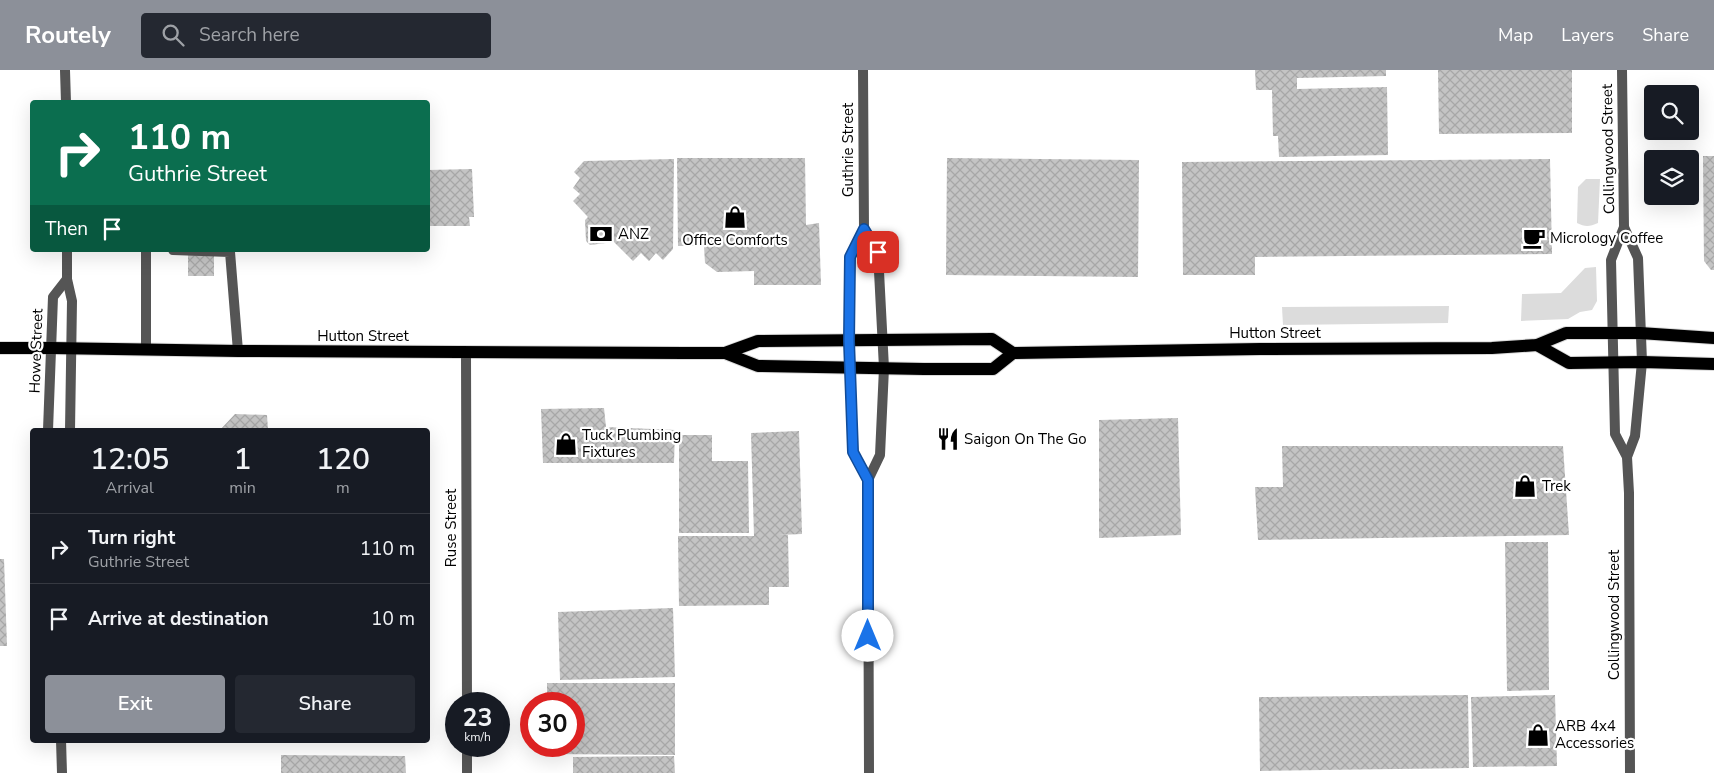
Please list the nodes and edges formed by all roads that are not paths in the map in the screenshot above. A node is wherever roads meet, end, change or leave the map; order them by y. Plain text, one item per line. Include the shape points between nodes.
1 (66, 70) edge
2 (863, 70) edge
3 (1622, 70) edge
4 (66, 100) edge
5 (1624, 227) junction
6 (864, 229) junction
7 (67, 252) edge
8 (146, 252) edge
9 (230, 252) edge
10 (67, 279) junction
11 (1612, 333) junction
12 (1640, 333) junction
13 (1714, 338) edge
14 (882, 339) junction
15 (849, 341) junction
16 (1537, 345) junction
17 (0, 348) edge
18 (51, 348) junction
19 (71, 348) junction
20 (146, 349) junction
21 (238, 351) junction
22 (466, 353) junction
23 (725, 353) junction
24 (1013, 353) junction
25 (1642, 362) junction
26 (1614, 364) junction
27 (1714, 364) edge
28 (851, 368) junction
29 (884, 368) junction
30 (48, 428) edge
31 (70, 428) edge
32 (1627, 457) junction
33 (868, 480) junction
34 (467, 692) edge
35 (61, 743) edge
36 (467, 757) edge
37 (62, 773) edge
38 (467, 773) edge
39 (869, 773) edge
40 (1630, 773) edge

1 - 4 street
2 - 6 street, Guthrie Street
3 - 5 street, Collingwood Street
5 - 11 street, Collingwood Street via 1611,260
5 - 12 street, Collingwood Street via 1638,258
6 - 14 street, Guthrie Street via 878,252
6 - 15 street, Guthrie Street via 850,257
7 - 10 street
8 - 20 street
9 - 21 street
10 - 18 street, Howe Street via 53,297
10 - 19 street via 72,301
11 - 12 main road, Hutton Street
11 - 16 main road, Hutton Street via 1566,333
11 - 26 street, Collingwood Street
12 - 13 main road, Hutton Street
12 - 25 street, Collingwood Street
14 - 15 main road, Hutton Street
14 - 24 main road, Hutton Street via 992,339
14 - 29 street, Guthrie Street
15 - 23 main road, Hutton Street via 758,341
15 - 28 street, Guthrie Street
16 - 24 main road, Hutton Street
16 - 26 main road via 1568,363
17 - 18 main road, Hutton Street
18 - 19 main road, Hutton Street
18 - 30 street, Howe Street
19 - 20 main road, Hutton Street
19 - 31 street
20 - 21 main road, Hutton Street
21 - 22 main road, Hutton Street
22 - 23 main road, Hutton Street
22 - 34 street, Ruse Street
23 - 28 main road, Hutton Street via 758,366
24 - 29 main road, Hutton Street via 993,369
25 - 26 main road
25 - 27 main road
25 - 32 street, Collingwood Street via 1635,436
26 - 32 street, Collingwood Street via 1615,434
28 - 29 main road, Hutton Street
28 - 33 street, Guthrie Street via 853,452
29 - 33 street, Guthrie Street via 880,455
32 - 40 street, Collingwood Street
33 - 39 street, Guthrie Street
35 - 37 street
36 - 38 street

